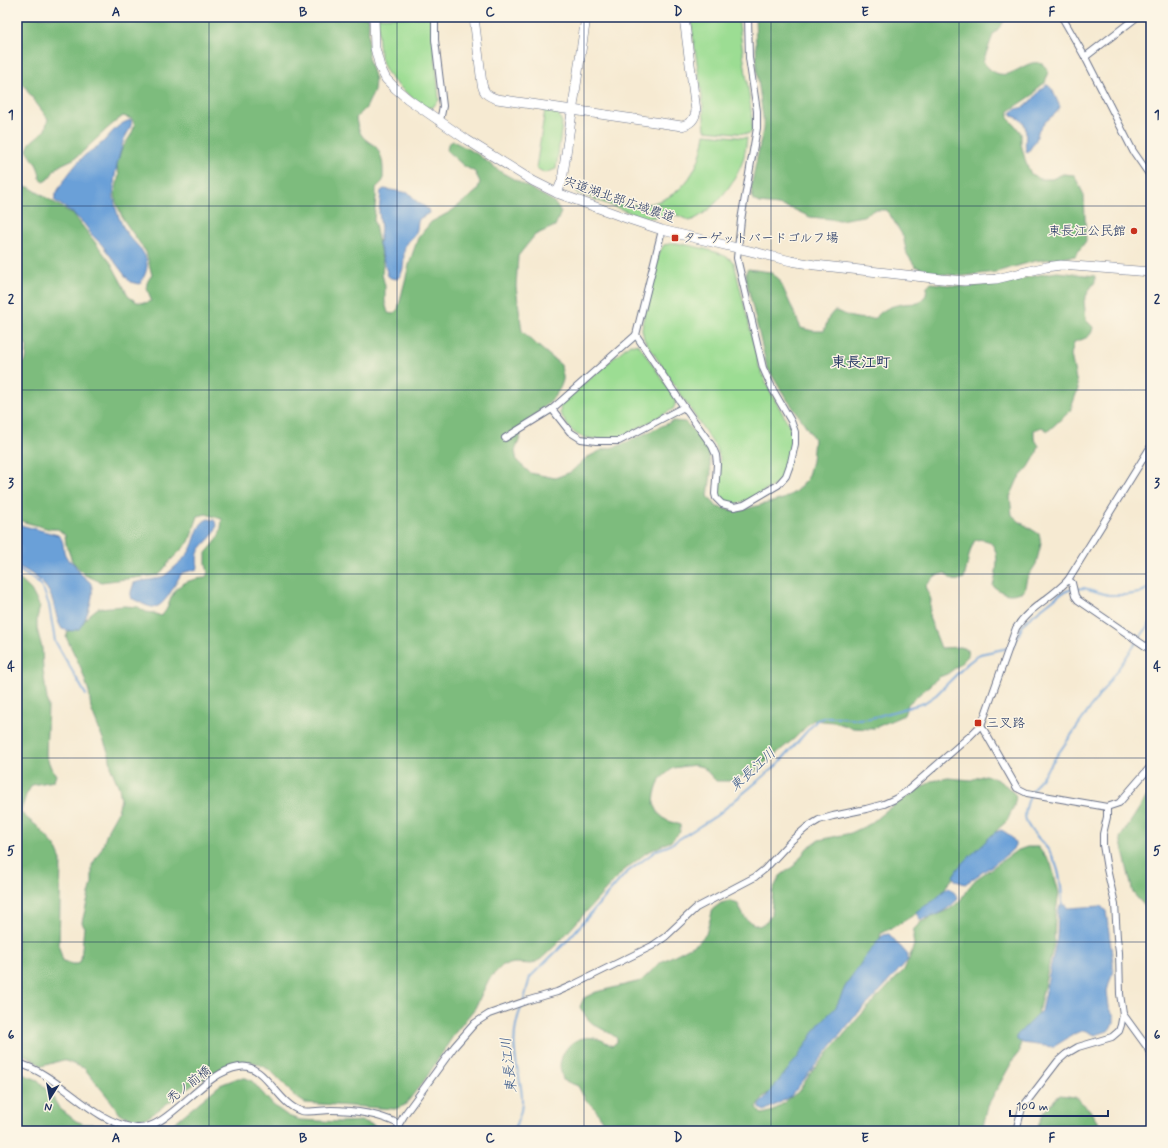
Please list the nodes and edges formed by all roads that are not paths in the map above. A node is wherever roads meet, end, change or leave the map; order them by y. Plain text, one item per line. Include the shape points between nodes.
1 (374, 17) edge
2 (435, 17) edge
3 (474, 17) edge
4 (586, 17) edge
5 (684, 17) edge
6 (748, 17) edge
7 (1062, 17) edge
8 (1137, 17) edge
9 (1085, 57) junction
10 (572, 110) junction
11 (439, 122) junction
12 (1151, 177) edge
13 (557, 193) junction
14 (662, 230) junction
15 (738, 249) junction
16 (1151, 272) edge
17 (636, 335) junction
18 (684, 407) junction
19 (552, 409) junction
20 (505, 438) dead end
21 (1151, 446) edge
22 (1068, 580) junction
23 (1151, 650) edge
24 (981, 724) junction
25 (1151, 766) edge
26 (1107, 807) junction
27 (1123, 1014) junction
28 (1151, 1056) edge
29 (17, 1063) edge
30 (399, 1124) junction
31 (398, 1131) edge
32 (1016, 1131) edge

1 - 11 street, 宍道湖北部広域農道 via 374,48 386,79
2 - 11 street via 435,40 443,106
3 - 10 street via 484,92 489,97
4 - 10 street
5 - 10 street via 696,111 691,122 679,125
6 - 15 street via 749,58 757,128
7 - 9 street
8 - 9 street
9 - 12 street via 1133,151
10 - 13 street via 562,182
11 - 13 street, 宍道湖北部広域農道 via 506,165
13 - 14 street, 宍道湖北部広域農道
14 - 15 street, 宍道湖北部広域農道
14 - 17 street
15 - 16 street, 宍道湖北部広域農道 via 816,265 965,280 996,279 1061,265
15 - 18 street via 737,258 762,368 795,432 796,444 786,476 778,485 744,505 722,504 715,494 716,455
17 - 18 street
17 - 19 street
18 - 19 street via 620,441 582,439 570,432
19 - 20 street
21 - 22 street
22 - 23 street via 1072,583 1078,600
22 - 24 street via 1057,592 1028,612 1016,628
24 - 26 street via 1017,788 1027,793
24 - 30 street via 913,786 895,799 819,820 792,840 765,869 696,908 652,946 573,985 489,1014 475,1023 454,1047
25 - 26 street via 1120,803
26 - 27 street via 1103,845 1115,904
27 - 28 street
27 - 32 street via 1119,1031 1112,1037 1078,1047 1058,1061 1022,1108
29 - 30 street, 禿ノ前橋 via 42,1074 106,1118 137,1128 150,1126 163,1119 204,1084 241,1066 252,1068 262,1075 288,1103 302,1111 342,1110 375,1115
30 - 31 street

